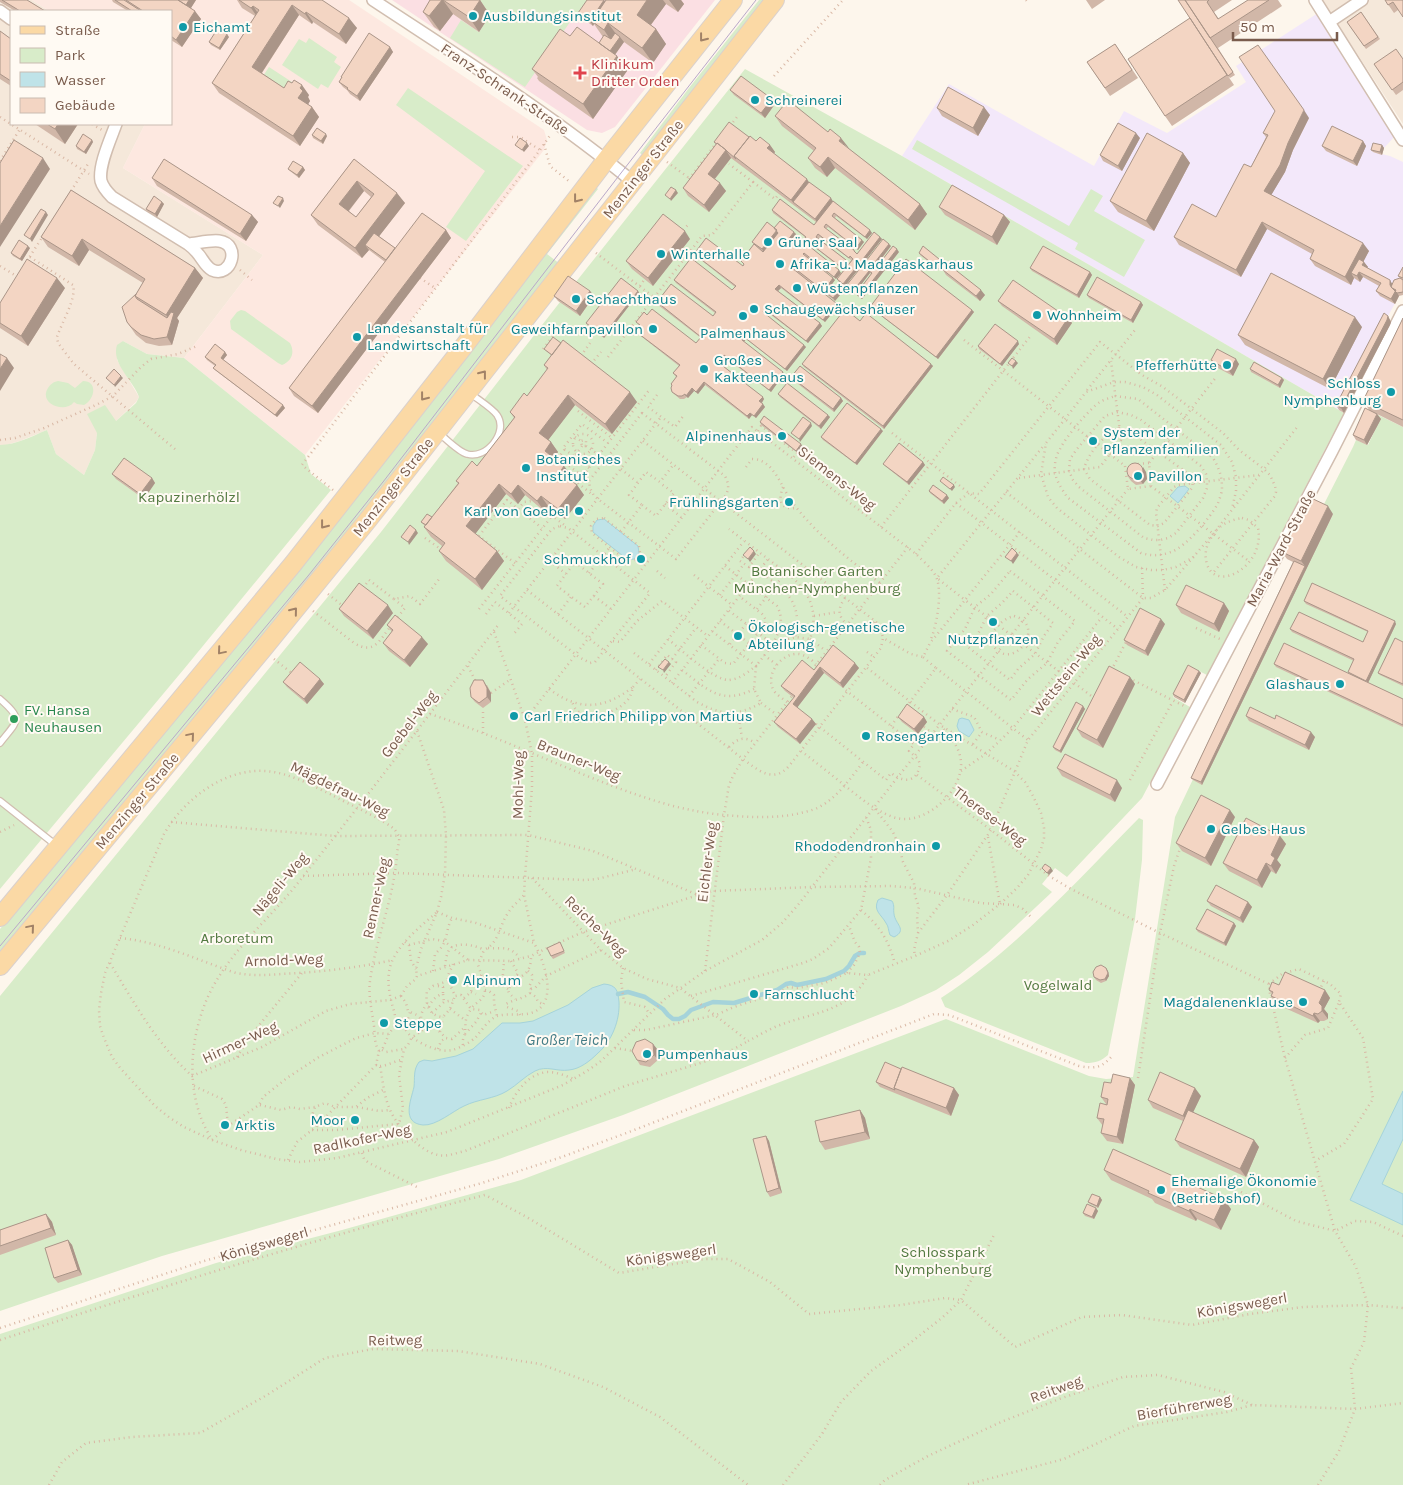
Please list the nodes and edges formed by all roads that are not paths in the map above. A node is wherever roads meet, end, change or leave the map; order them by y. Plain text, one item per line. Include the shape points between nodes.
1 (373, 0) edge
2 (733, 0) edge
3 (776, 0) edge
4 (1315, 0) edge
5 (1362, 0) edge
6 (1329, 22) junction
7 (116, 125) edge
8 (1403, 140) edge
9 (606, 160) junction
10 (633, 182) junction
11 (188, 244) junction
12 (1403, 311) edge
13 (468, 392) junction
14 (437, 432) junction
15 (0, 699) edge
16 (0, 743) edge
17 (1157, 784) dead end
18 (0, 801) edge
19 (58, 847) junction
20 (0, 917) edge
21 (0, 966) edge

1 - 9 street, Franz-Schrank-Straße
2 -> 9 main road, Menzinger Straße
3 - 10 main road, Menzinger Straße
4 - 6 street
5 - 6 street
6 - 8 street
7 - 11 street via 103,163 101,181 106,191
9 - 10 street, Franz-Schrank-Straße
9 -> 19 main road, Menzinger Straße via 293,564
13 -> 10 main road, Menzinger Straße
11 - 11 street via 212,270 223,270 232,262 232,251 225,243
12 - 17 street, Maria-Ward-Straße
13 - 14 main road, Menzinger Straße
13 - 14 lane via 497,414 500,428 494,442 482,452 467,454
21 -> 14 main road, Menzinger Straße via 262,650
15 - 16 lane via 16,718 14,726
18 - 19 lane
19 - 20 main road, Menzinger Straße

